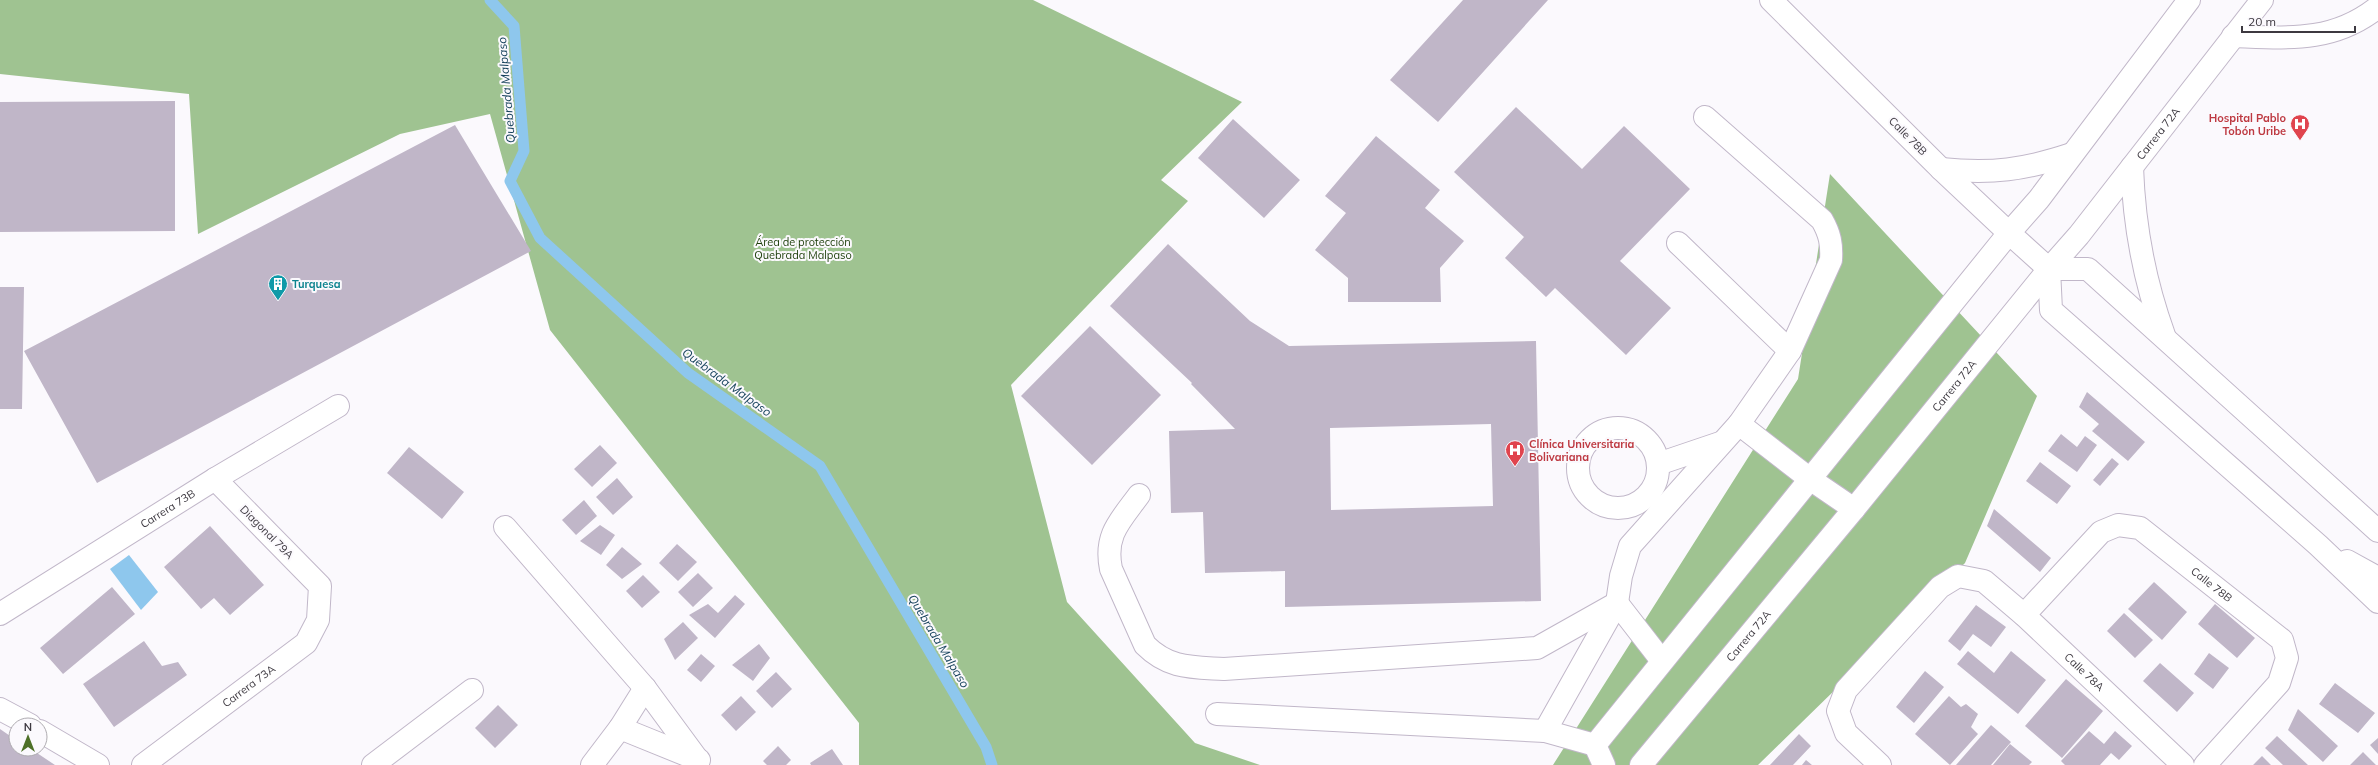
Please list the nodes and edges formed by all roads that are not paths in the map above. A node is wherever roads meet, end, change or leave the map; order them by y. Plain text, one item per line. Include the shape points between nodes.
1 (1771, 0) edge
2 (2189, 0) edge
3 (2262, 0) edge
4 (2378, 7) edge
5 (2234, 36) junction
6 (1705, 117) dead end
7 (2072, 154) junction
8 (2132, 167) junction
9 (1941, 169) junction
10 (2009, 233) junction
11 (1678, 243) dead end
12 (2049, 269) junction
13 (2165, 338) junction
14 (1790, 351) junction
15 (338, 406) dead end
16 (1739, 424) junction
17 (1721, 442) junction
18 (1658, 464) junction
19 (215, 479) junction
20 (1810, 479) junction
21 (1139, 496) dead end
22 (1625, 507) junction
23 (1854, 509) junction
24 (506, 527) dead end
25 (2378, 531) edge
26 (2318, 545) junction
27 (1630, 546) junction
28 (2378, 578) edge
29 (320, 586) joint
30 (2378, 602) edge
31 (1617, 603) junction
32 (0, 614) edge
33 (2024, 615) junction
34 (1662, 661) junction
35 (645, 688) junction
36 (472, 690) dead end
37 (0, 709) edge
38 (1216, 714) dead end
39 (15, 717) edge
40 (620, 728) junction
41 (1545, 731) junction
42 (48, 736) edge
43 (1596, 745) junction
44 (701, 762) edge
45 (98, 765) edge
46 (143, 765) edge
47 (373, 765) edge
48 (592, 765) edge
49 (1604, 765) edge
50 (1640, 765) edge
51 (1880, 765) edge
52 (2184, 765) edge
53 (2206, 765) edge

1 - 9 street, Calle 78B
2 - 7 street
3 - 5 street, Carrera 72A
4 - 5 street via 2349,26 2324,34 2290,38
5 - 8 street, Carrera 72A
6 - 14 street via 1822,220 1828,231 1832,245 1831,260
7 - 9 street via 2008,171 1974,172
7 - 10 street via 2039,199
8 - 12 street, Carrera 72A
8 - 13 street via 2139,244 2154,307
9 - 10 street, Calle 78B
10 - 12 street, Calle 78B
10 - 20 street
11 - 14 street
12 - 13 street via 2088,269
12 - 23 street, Carrera 72A
12 - 26 street via 2050,310
13 - 25 street
14 - 16 street
15 - 19 street, Carrera 73B
16 - 17 street
16 - 20 street
17 - 18 street
17 - 27 street
18 - 22 street via 1657,479 1650,492 1640,502
18 - 22 street via 1654,449 1645,438 1632,430 1617,428 1602,431 1590,439 1581,451 1577,465 1579,480 1586,493 1597,502 1610,508
19 - 29 street, Diagonal 79A
19 - 32 street, Carrera 73B
20 - 23 street
20 - 34 street
21 - 31 street via 1112,532 1108,557 1145,645 1155,655 1180,666 1224,669 1537,648
22 - 27 street
23 - 50 street, Carrera 72A
24 - 35 street
26 - 28 street
26 - 30 street
27 - 31 street via 1621,576
29 - 46 street, Carrera 73A via 318,620 306,643
31 - 34 street
31 - 41 street
33 - 51 street, Calle 78A via 1984,581 1958,576 1940,587 1846,690 1838,711 1846,733
33 - 52 street, Calle 78A
33 - 53 street, Calle 78B via 2101,532 2118,525 2140,528 2282,640 2286,658 2279,683
34 - 43 street
35 - 40 street
35 - 44 street
36 - 47 street
37 - 39 street
38 - 41 street
40 - 44 street
40 - 48 street
41 - 43 street
42 - 45 street
43 - 49 street

